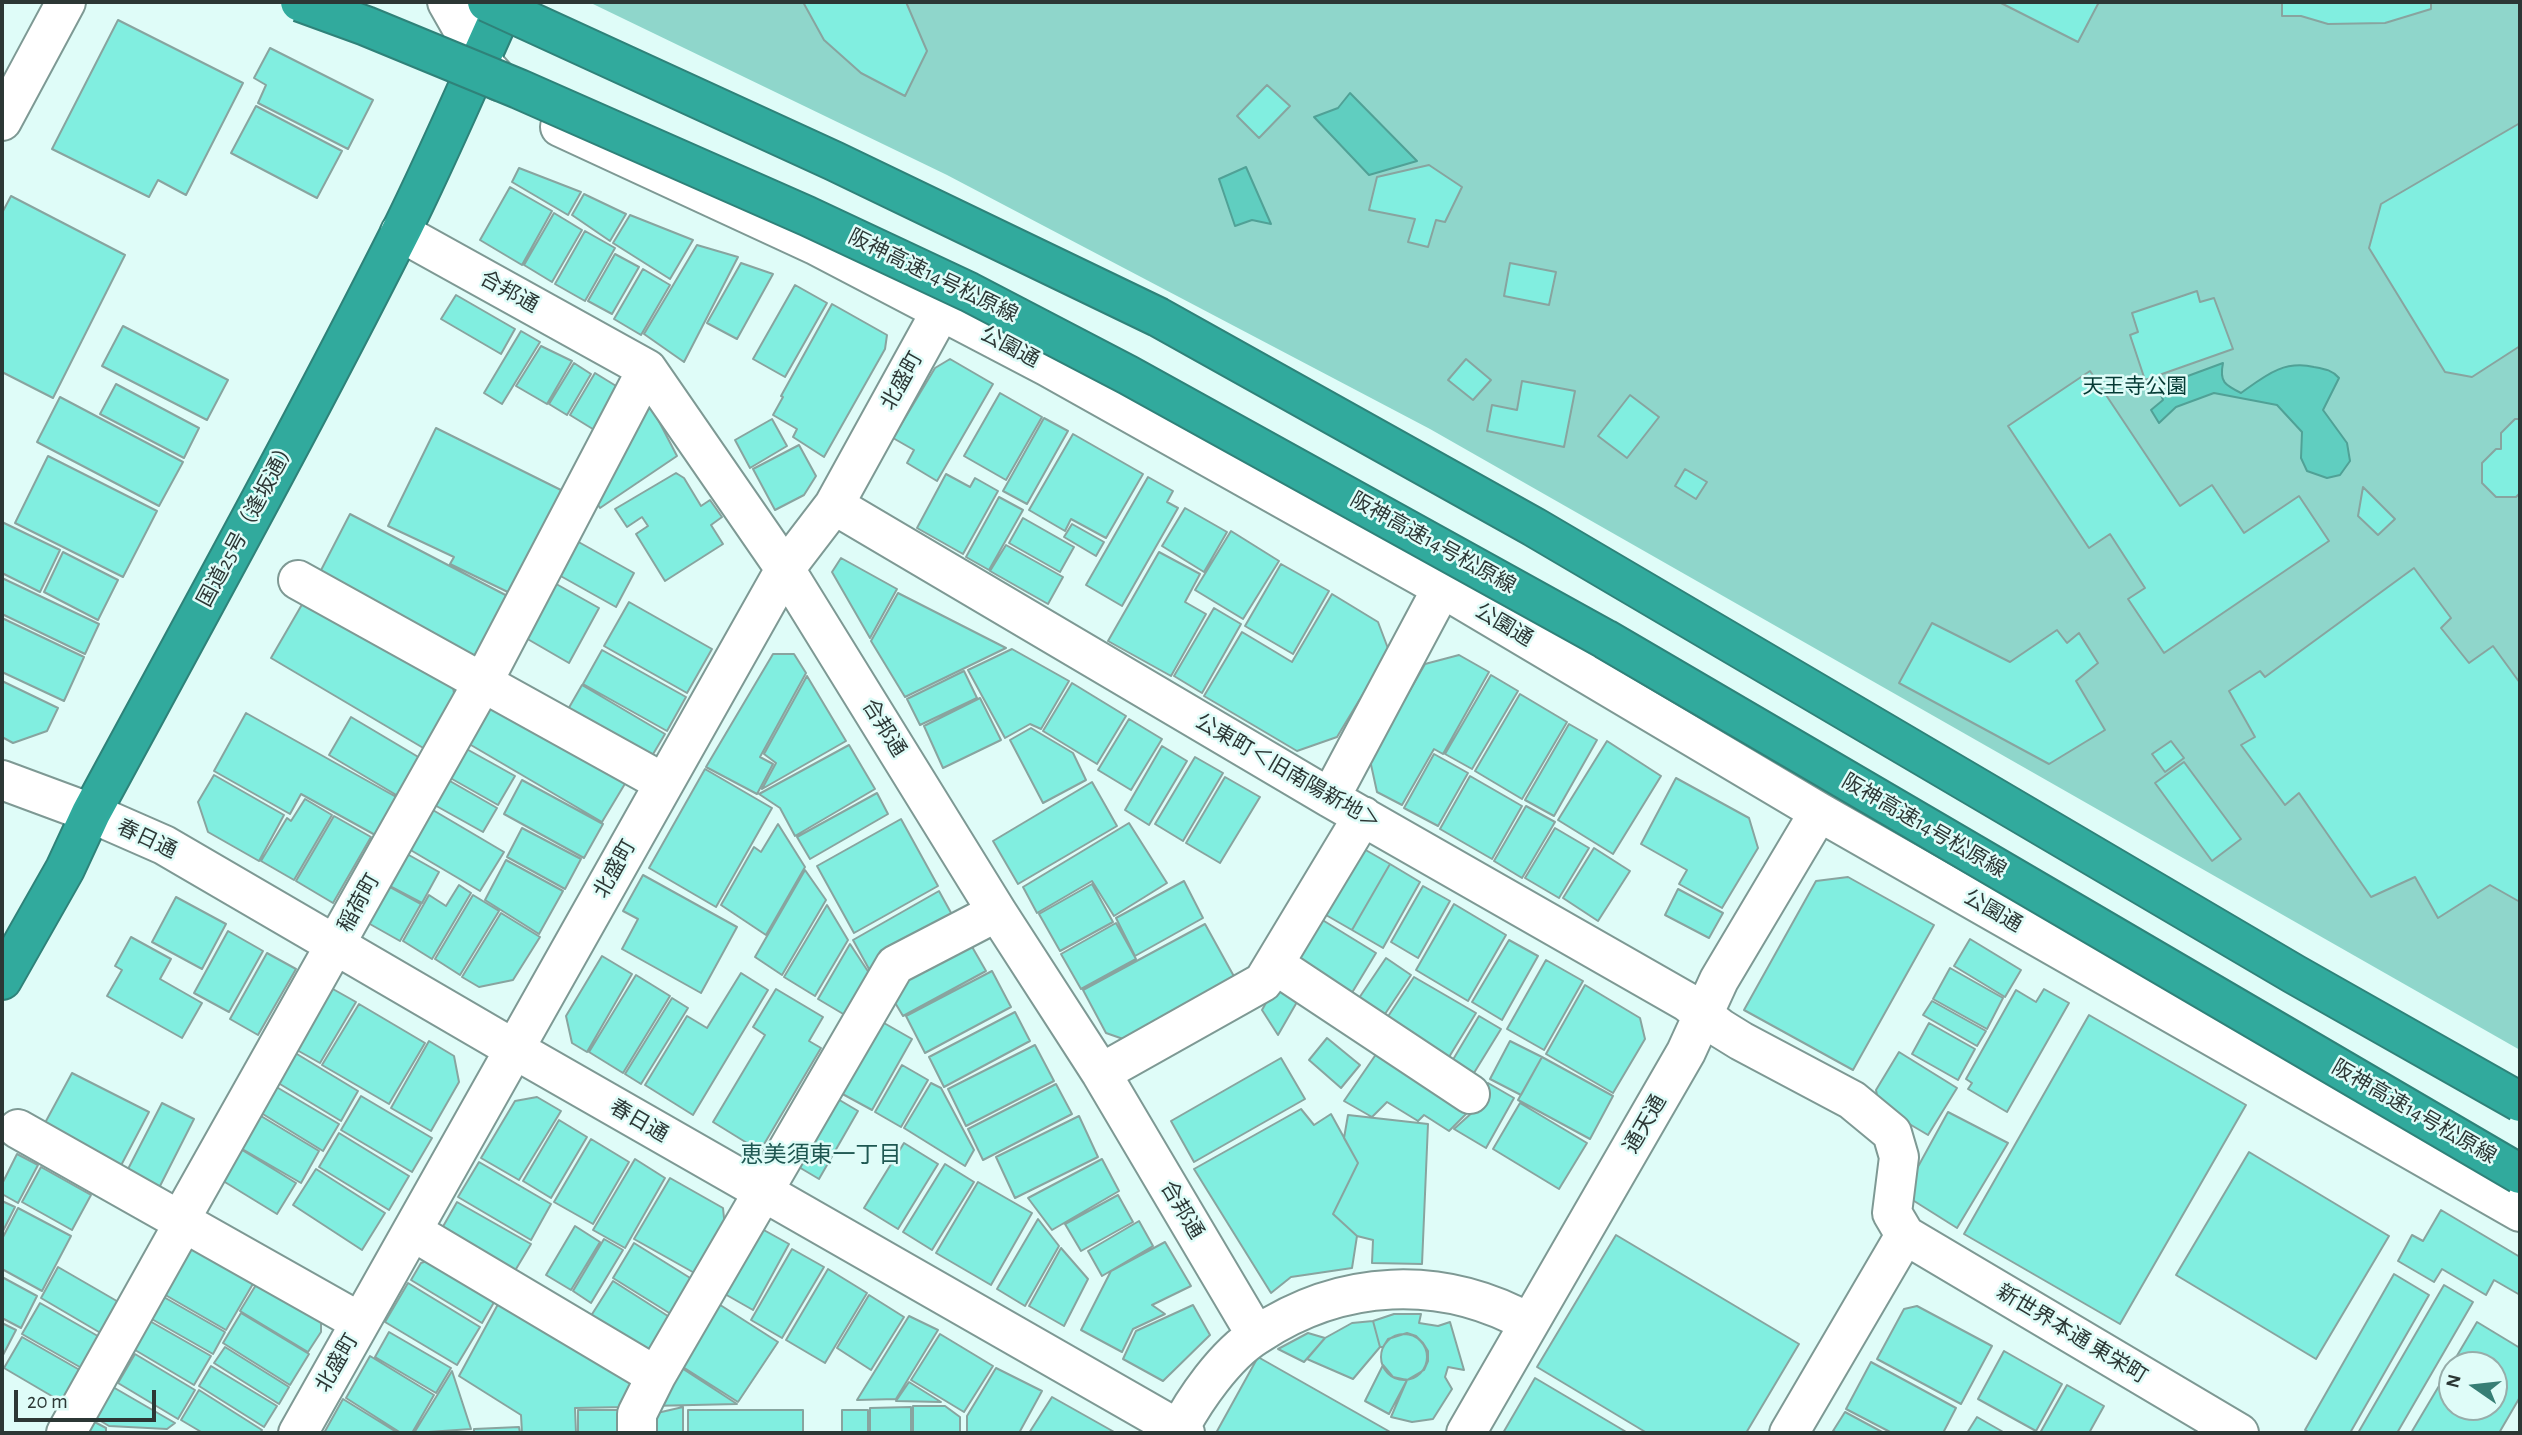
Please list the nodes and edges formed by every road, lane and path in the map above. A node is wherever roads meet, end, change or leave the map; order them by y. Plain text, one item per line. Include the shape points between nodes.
1 (66, 2) edge
2 (300, 2) edge
3 (333, 2) edge
4 (447, 2) edge
5 (487, 2) edge
6 (506, 2) edge
7 (480, 60) junction
8 (2, 121) edge
9 (400, 232) junction
10 (942, 311) junction
11 (647, 369) junction
12 (834, 505) junction
13 (785, 569) junction
14 (298, 580) dead end
15 (1442, 588) junction
16 (483, 682) junction
17 (2, 779) edge
18 (664, 783) junction
19 (1329, 798) junction
20 (1819, 812) junction
21 (91, 813) junction
22 (1363, 816) junction
23 (998, 912) junction
24 (336, 944) junction
25 (1274, 964) junction
26 (2, 980) edge
27 (1702, 1015) junction
28 (514, 1049) junction
29 (1101, 1073) junction
30 (1470, 1094) dead end
31 (2520, 1102) edge
32 (18, 1129) dead end
33 (2520, 1174) edge
34 (763, 1193) junction
35 (2520, 1212) edge
36 (180, 1220) junction
37 (412, 1231) junction
38 (1905, 1235) junction
39 (360, 1322) junction
40 (1529, 1323) junction
41 (1256, 1335) junction
42 (656, 1376) junction
43 (2227, 1430) edge
44 (1180, 1432) edge
45 (66, 1433) edge
46 (298, 1433) edge
47 (637, 1433) edge
48 (1466, 1433) edge
49 (1789, 1433) edge

1 - 8 street
2 - 33 highway, 阪神高速14号松原線, bridge via 519,89 807,216 969,292 1128,375 1605,639
3 - 7 street
4 - 7 street
5 - 31 highway, bridge via 834,161 1158,317 1534,527
6 - 7 highway, 国道25号（逢坂通）
7 - 9 highway, 国道25号（逢坂通）
7 - 10 street, 公園通 via 529,113 815,245
9 - 11 street, 合邦通
9 - 21 highway, 国道25号（逢坂通）
10 - 12 street, 北盛町
10 - 15 street, 公園通
11 - 13 street, 合邦通
11 - 16 street, 稲荷町
12 - 13 street, 北盛町
12 - 19 street, 公東町＜旧南陽新地＞
13 - 18 street, 北盛町
13 - 23 street, 合邦通
14 - 16 street
15 - 19 street
15 - 20 street, 公園通
16 - 18 street
16 - 24 street, 稲荷町
17 - 21 street, 春日通
18 - 28 street, 北盛町
19 - 22 street, 公東町＜旧南陽新地＞
20 - 27 street, 通天通
20 - 35 street, 公園通
21 - 24 street, 春日通 via 164,845
21 - 26 highway, 国道25号（逢坂通）
22 - 25 street
22 - 27 street, 公東町＜旧南陽新地＞ via 1687,1002
23 - 29 street, 合邦通
23 - 34 street via 895,965
24 - 28 street, 春日通
24 - 36 street, 稲荷町
25 - 29 street via 1263,982
25 - 30 street
27 - 38 street, 公東町＜旧南陽新地＞ via 1852,1100 1892,1133 1899,1157 1892,1213
27 - 40 street, 通天通 via 1686,1052
28 - 34 street, 春日通
28 - 37 street, 北盛町
29 - 41 street, 合邦通
32 - 36 street
34 - 42 street
34 - 44 street, 春日通
36 - 39 street
36 - 45 street, 稲荷町 via 178,1233
37 - 39 street, 北盛町
37 - 42 street
38 - 43 street, 新世界本通 東栄町
38 - 49 street
39 - 46 street, 北盛町
40 - 41 street via 1475,1300 1422,1288 1372,1289 1331,1299
40 - 48 street, 通天通
41 - 44 street via 1200,1395
42 - 47 street via 637,1413

